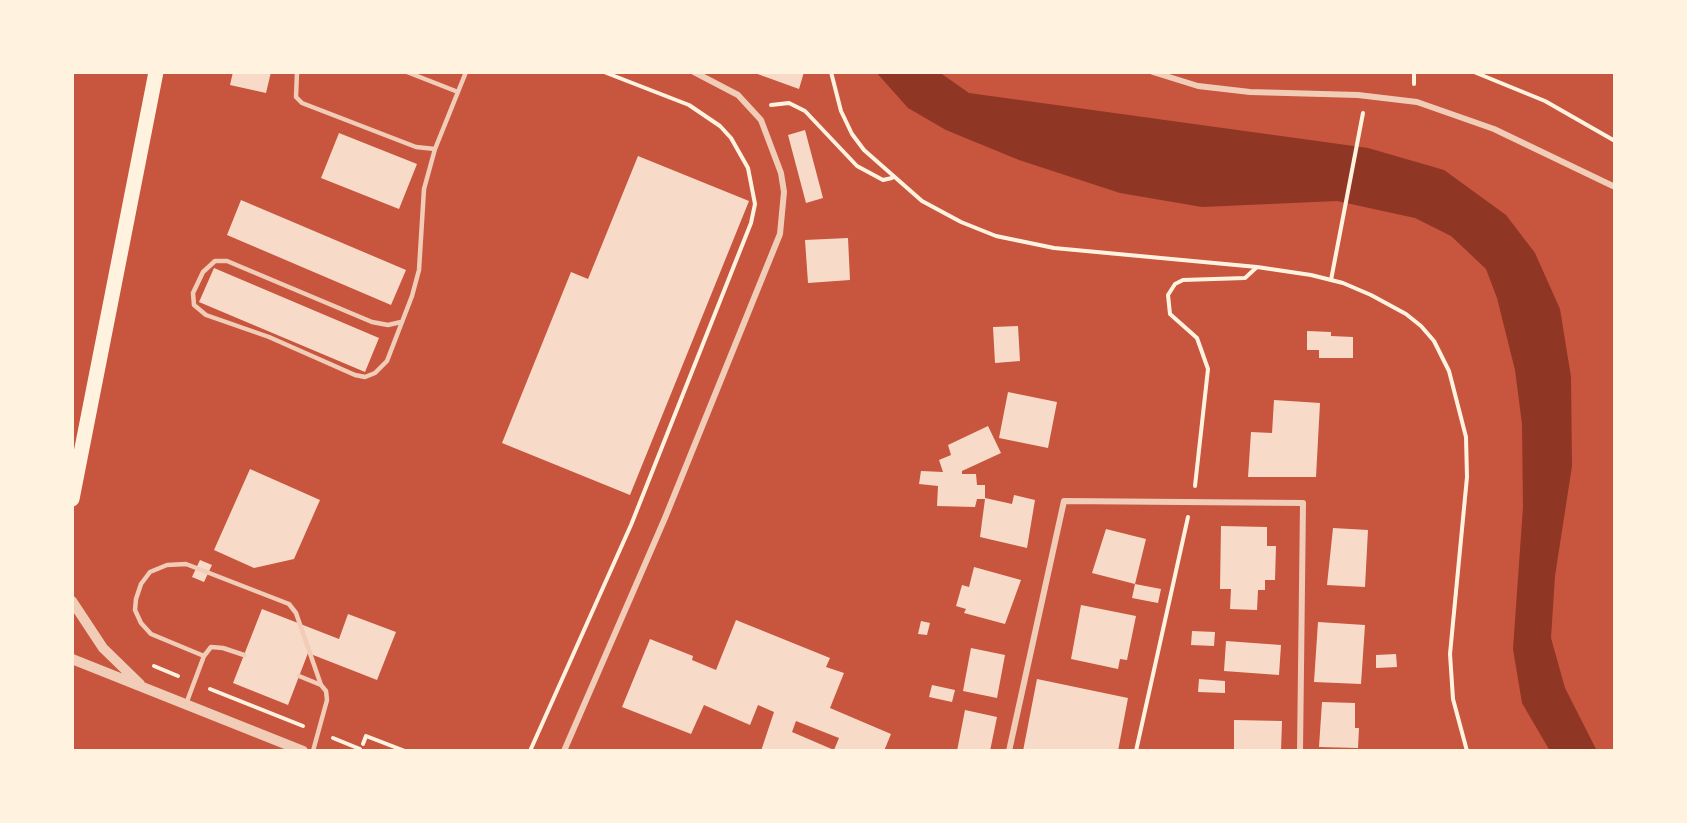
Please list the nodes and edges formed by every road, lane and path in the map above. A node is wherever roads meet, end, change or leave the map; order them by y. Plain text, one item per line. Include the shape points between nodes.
1 (156, 72) edge
2 (297, 72) edge
3 (407, 72) edge
4 (466, 72) edge
5 (604, 72) edge
6 (694, 72) edge
7 (831, 72) edge
8 (1153, 72) edge
9 (1474, 72) edge
10 (458, 92) junction
11 (1365, 102) dead end
12 (751, 107) junction
13 (1615, 141) edge
14 (435, 149) junction
15 (893, 178) junction
16 (1615, 187) edge
17 (1257, 267) junction
18 (1331, 280) junction
19 (402, 322) junction
20 (1195, 488) dead end
21 (72, 500) edge
22 (1189, 514) dead end
23 (72, 601) edge
24 (244, 655) dead end
25 (204, 656) junction
26 (72, 659) edge
27 (154, 666) dead end
28 (299, 676) dead end
29 (194, 683) junction
30 (321, 685) junction
31 (145, 689) junction
32 (186, 705) junction
33 (318, 733) junction
34 (361, 748) edge
35 (303, 751) edge
36 (314, 751) edge
37 (405, 751) edge
38 (530, 751) edge
39 (564, 751) edge
40 (1009, 751) edge
41 (1136, 751) edge
42 (1300, 751) edge
43 (1467, 751) edge

1 - 21 main road
2 - 14 lane via 296,97 302,103 416,147
3 - 10 lane
4 - 10 lane
5 - 38 path via 689,105 720,126 748,168 755,204 752,223 631,525
6 - 12 street via 724,86
7 - 15 path via 852,134
8 - 16 street via 1198,86 1250,92 1358,95 1417,102 1494,129
9 - 13 path via 1545,101
10 - 14 lane
11 - 18 path
12 - 15 path via 789,103 814,119 857,166 883,180
12 - 39 street via 769,135 781,173 784,202 780,234 665,518
14 - 19 lane via 424,189 419,270
15 - 17 path via 922,201 996,236 1054,248
17 - 18 path
17 - 20 path via 1245,278 1183,280 1168,295 1170,314 1197,338 1208,369
18 - 43 path via 1371,295 1421,326 1439,351 1458,400 1466,437 1467,477 1450,654 1453,699
19 - 19 lane via 387,361 365,377 206,315 194,305 193,293 203,272 214,261 226,261 372,322
22 - 41 path
23 - 31 street via 103,648
24 - 25 lane via 211,647
25 - 29 lane
25 - 30 lane via 151,634 141,623 135,610 136,599 150,572 167,565 186,564 289,604 297,613
26 - 31 street
27 - 29 path
28 - 30 lane
29 - 32 lane
29 - 33 path
30 - 33 lane via 327,700
31 - 32 street
32 - 35 street
33 - 34 path
33 - 36 lane
34 - 37 path via 366,736
40 - 42 street via 1064,501 1303,504

